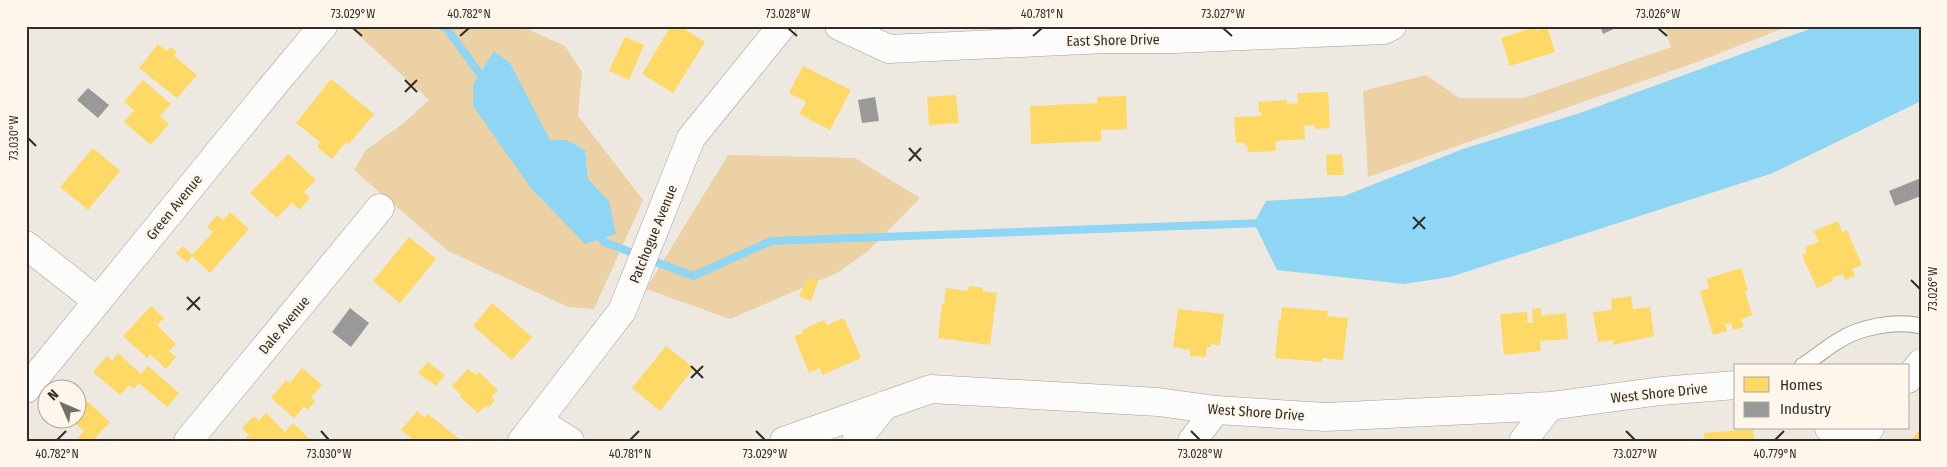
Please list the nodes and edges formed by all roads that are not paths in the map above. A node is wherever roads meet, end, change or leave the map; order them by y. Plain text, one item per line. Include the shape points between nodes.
1 (323, 26) edge
2 (782, 26) edge
3 (839, 26) edge
4 (1392, 26) edge
5 (1111, 33) edge
6 (380, 208) dead end
7 (26, 245) edge
8 (97, 301) junction
9 (1921, 326) edge
10 (1921, 363) edge
11 (1805, 364) edge
12 (1910, 377) edge
13 (1734, 385) edge
14 (26, 389) edge
15 (885, 404) junction
16 (1550, 406) junction
17 (1216, 410) junction
18 (1831, 430) edge
19 (1868, 430) edge
20 (530, 431) edge
21 (188, 441) edge
22 (570, 441) edge
23 (784, 441) edge
24 (856, 441) edge
25 (1192, 441) edge
26 (1522, 441) edge
27 (1845, 441) edge
28 (1860, 441) edge

1 - 8 street, Green Avenue
2 - 20 street, Patchogue Avenue via 691,138 622,311
3 - 5 street, East Shore Drive via 889,49
4 - 5 street, East Shore Drive via 1384,30 1186,39
6 - 21 street, Dale Avenue
7 - 8 street
8 - 14 street, Green Avenue
9 - 11 lane via 1908,323 1874,326 1839,340
10 - 12 street
13 - 16 street, West Shore Drive
15 - 17 street, West Shore Drive via 931,389 1158,402
15 - 23 street, West Shore Drive
15 - 24 street
16 - 17 street, West Shore Drive via 1326,418
16 - 26 street
17 - 25 street
18 - 27 street
19 - 28 street
20 - 22 street

